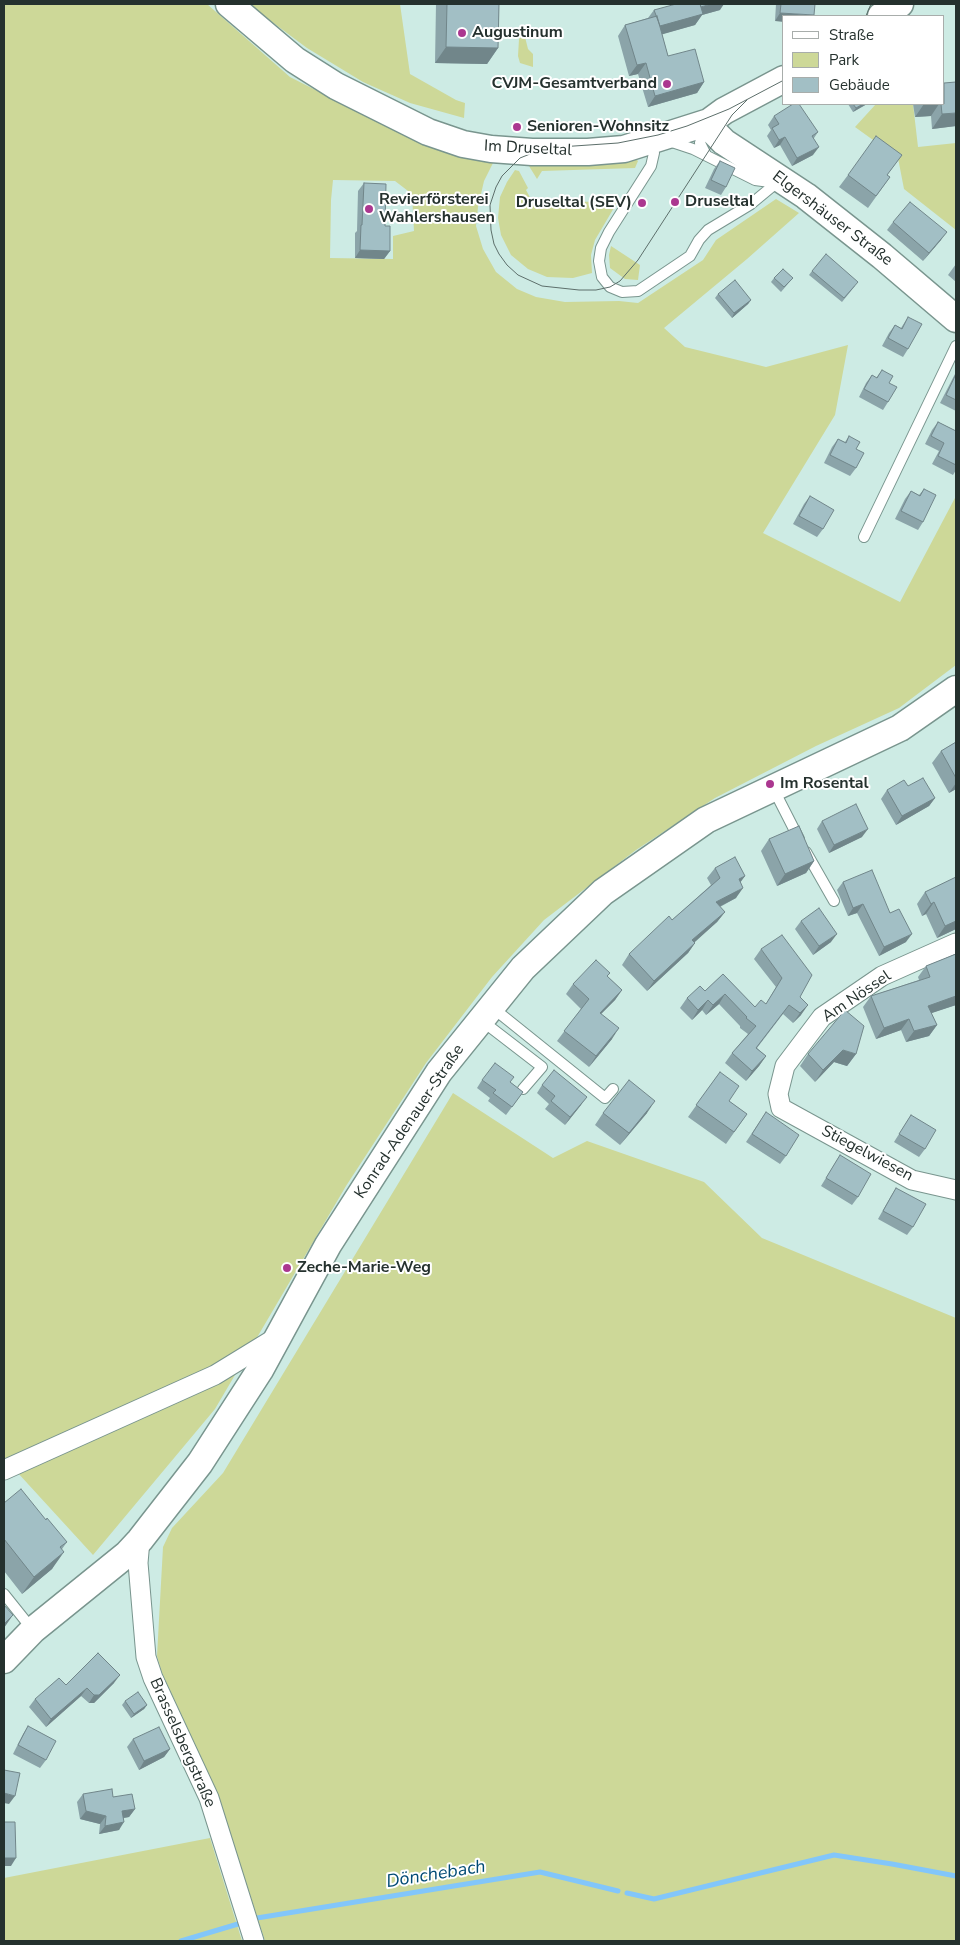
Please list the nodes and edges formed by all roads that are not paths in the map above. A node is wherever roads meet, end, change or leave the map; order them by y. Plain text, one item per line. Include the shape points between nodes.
1 (228, 4) edge
2 (900, 4) edge
3 (883, 15) edge
4 (782, 79) edge
5 (709, 122) junction
6 (657, 139) junction
7 (706, 155) junction
8 (781, 180) junction
9 (956, 319) edge
10 (956, 346) edge
11 (864, 537) dead end
12 (956, 689) edge
13 (773, 788) junction
14 (834, 902) dead end
15 (956, 942) edge
16 (487, 1013) junction
17 (613, 1089) dead end
18 (523, 1090) edge
19 (781, 1108) joint
20 (956, 1190) edge
21 (278, 1336) junction
22 (4, 1470) edge
23 (140, 1540) junction
24 (4, 1594) edge
25 (33, 1630) junction
26 (4, 1660) edge
27 (254, 1941) edge

1 - 6 main road, Im Druseltal via 295,60 336,86 380,110 451,140 491,149 588,152 624,149
2 - 3 main road
4 - 5 main road, Im Druseltal
5 - 6 main road, Im Druseltal
5 - 7 lane via 704,127 700,143
5 - 8 main road, Elgershäuser Straße via 724,142
6 - 7 lane
6 - 8 lane via 651,166 601,248 602,277 622,292 638,291 690,256 708,230 751,204
7 - 8 lane via 754,180
8 - 9 main road, Elgershäuser Straße via 882,256
10 - 11 lane
12 - 13 main road, Konrad-Adenauer-Straße via 900,728
13 - 14 lane
13 - 16 main road, Konrad-Adenauer-Straße via 706,820 603,892 523,968
15 - 19 street, Am Nössel via 882,976 822,1017 785,1066 778,1094
16 - 17 lane via 605,1098
16 - 18 lane via 542,1067
16 - 21 main road, Konrad-Adenauer-Straße via 440,1072 338,1228
19 - 20 street, Stiegelwiesen via 912,1180
21 - 22 street via 215,1375
21 - 23 main road, Konrad-Adenauer-Straße via 200,1463
23 - 25 main road, Konrad-Adenauer-Straße
23 - 27 street, Brasselsbergstraße via 138,1563 146,1657 208,1798
24 - 25 lane
25 - 26 main road, Konrad-Adenauer-Straße

